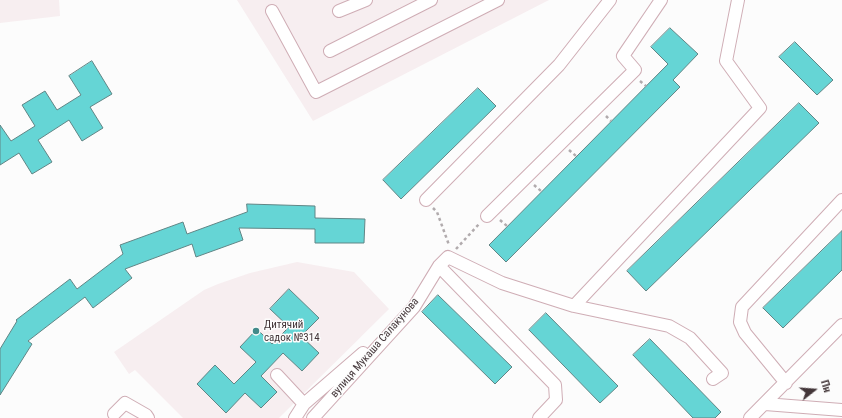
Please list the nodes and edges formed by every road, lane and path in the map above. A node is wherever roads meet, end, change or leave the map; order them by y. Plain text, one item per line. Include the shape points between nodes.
1 (366, 0) edge
2 (431, 0) edge
3 (498, 0) edge
4 (610, 0) edge
5 (662, 0) edge
6 (738, 0) edge
7 (272, 11) dead end
8 (339, 12) dead end
9 (330, 51) dead end
10 (426, 200) joint
11 (842, 200) edge
12 (487, 216) joint
13 (450, 254) junction
14 (439, 266) junction
15 (574, 306) junction
16 (403, 318) junction
17 (842, 325) edge
18 (277, 375) dead end
19 (713, 379) dead end
20 (786, 383) junction
21 (304, 404) junction
22 (765, 404) junction
23 (842, 410) edge
24 (114, 417) edge
25 (148, 418) edge
26 (295, 418) edge
27 (313, 418) edge
28 (539, 418) edge
29 (750, 418) edge

1 - 8 lane
2 - 9 lane
3 - 7 lane via 316,92
4 - 10 lane via 559,64
5 - 12 lane via 622,56 635,70
6 - 15 lane via 726,61 760,108
10 - 13 path via 437,212
11 - 20 lane via 742,307 740,322 744,333
12 - 13 path
13 - 14 lane, вулиця Мукаша Салакунова
13 - 15 lane via 502,282
14 - 16 lane, вулиця Мукаша Салакунова via 414,307
14 - 28 lane via 555,385 556,400
15 - 19 lane via 669,326 690,338 722,373
16 - 21 lane
16 - 27 lane, вулиця Мукаша Салакунова
17 - 20 lane
18 - 21 lane
20 - 22 lane
21 - 26 lane
22 - 23 lane
22 - 29 lane
24 - 25 lane via 126,403

